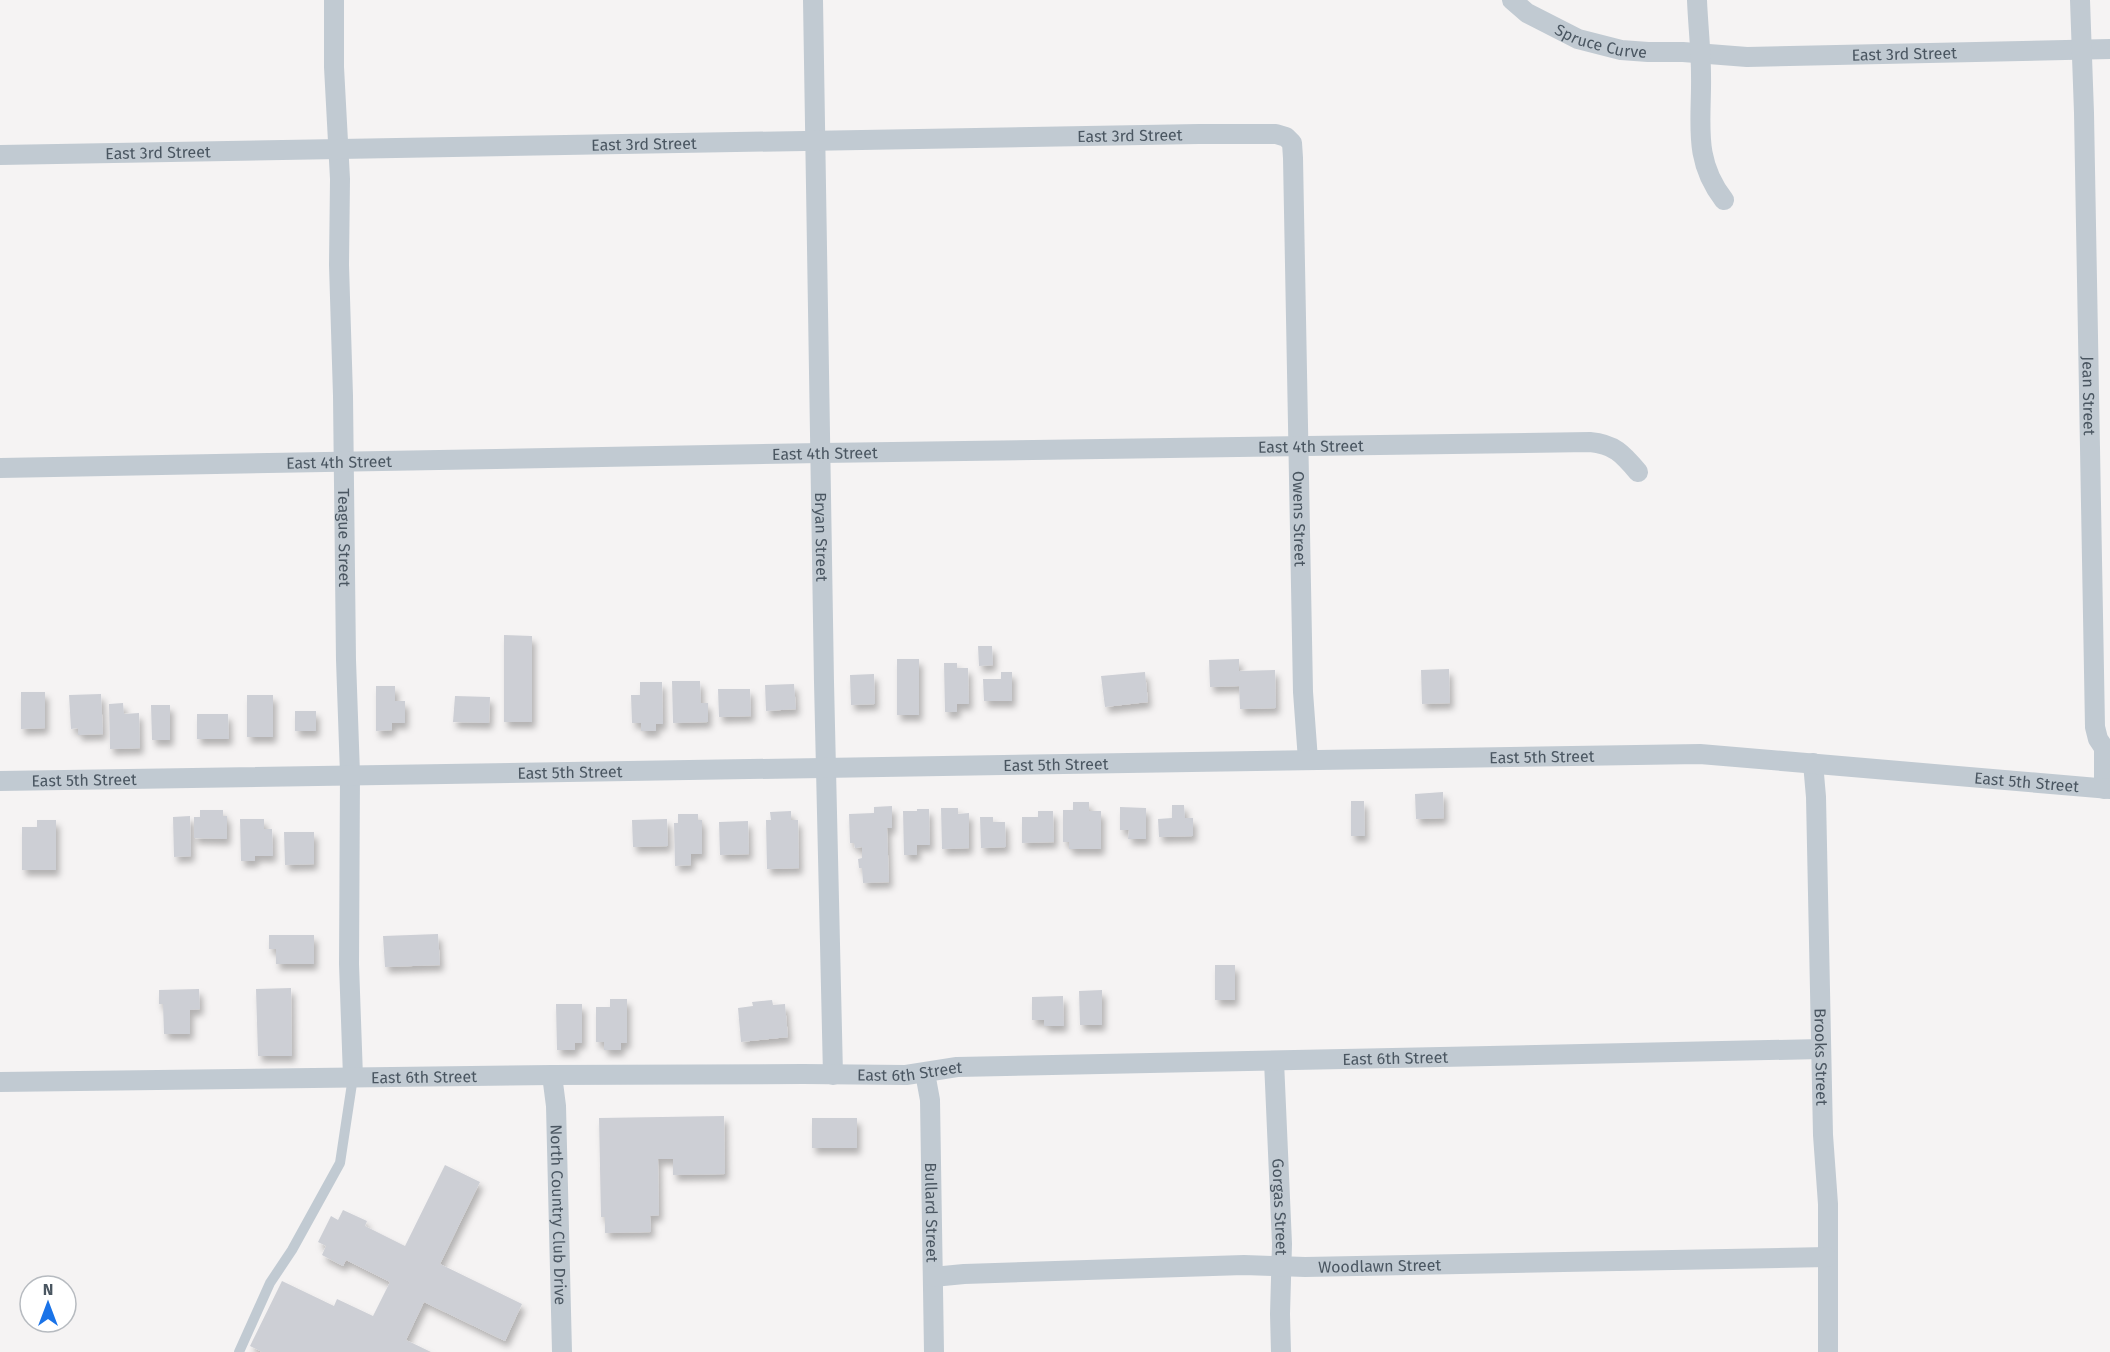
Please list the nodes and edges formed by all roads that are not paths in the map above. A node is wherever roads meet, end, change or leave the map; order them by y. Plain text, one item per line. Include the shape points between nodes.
1 (334, 0) edge
2 (813, 0) edge
3 (1512, 0) edge
4 (1697, 0) edge
5 (2080, 0) edge
6 (2082, 49) junction
7 (2110, 49) edge
8 (1700, 54) junction
9 (1286, 137) joint
10 (815, 140) junction
11 (338, 149) junction
12 (0, 155) edge
13 (1724, 200) dead end
14 (1299, 447) junction
15 (821, 453) junction
16 (344, 462) junction
17 (0, 468) edge
18 (1638, 472) dead end
19 (1308, 760) junction
20 (1813, 763) junction
21 (827, 766) junction
22 (350, 774) junction
23 (0, 781) edge
24 (2107, 789) edge
25 (1821, 1048) junction
26 (1274, 1060) junction
27 (925, 1073) junction
28 (833, 1074) junction
29 (552, 1076) junction
30 (353, 1077) junction
31 (0, 1082) edge
32 (1827, 1257) junction
33 (1281, 1266) junction
34 (933, 1277) junction
35 (239, 1352) edge
36 (562, 1352) edge
37 (934, 1352) edge
38 (1281, 1352) edge
39 (1828, 1352) edge

1 - 11 street, Teague Street
2 - 10 street, Bryan Street
3 - 8 street, Spruce Curve via 1527,13 1578,39 1621,50
4 - 8 street
5 - 6 street, Jean Street
6 - 7 street, East 3rd Street
6 - 8 street, East 3rd Street via 1747,57
6 - 24 street, Jean Street via 2095,727 2104,748
8 - 13 street via 1699,133 1714,187
9 - 10 street, East 3rd Street via 1199,134
9 - 14 street, Owens Street via 1292,143 1293,158
10 - 11 street, East 3rd Street
10 - 15 street, Bryan Street
11 - 12 street, East 3rd Street
11 - 16 street, Teague Street
14 - 15 street, East 4th Street
14 - 18 street, East 4th Street via 1590,442 1622,453
14 - 19 street, Owens Street via 1303,692
15 - 16 street, East 4th Street
15 - 21 street, Bryan Street
16 - 17 street, East 4th Street
16 - 22 street, Teague Street
19 - 20 street, East 5th Street via 1700,754
19 - 21 street, East 5th Street
20 - 24 street, East 5th Street
20 - 25 street, Brooks Street
21 - 22 street, East 5th Street
21 - 28 street, Bryan Street
22 - 23 street, East 5th Street
22 - 30 street, Teague Street
25 - 26 street, East 6th Street
25 - 32 street, Brooks Street
26 - 27 street, East 6th Street via 957,1067
26 - 33 street, Gorgas Street
27 - 28 street, East 6th Street
27 - 34 street, Bullard Street via 930,1100
28 - 29 street, East 6th Street
29 - 30 street, East 6th Street
29 - 36 street, North Country Club Drive
30 - 31 street, East 6th Street
30 - 35 lane via 340,1163 270,1283
32 - 33 street, Woodlawn Street
32 - 39 street, Brooks Street
33 - 34 street, Woodlawn Street
33 - 38 street, Gorgas Street
34 - 37 street, Bullard Street

